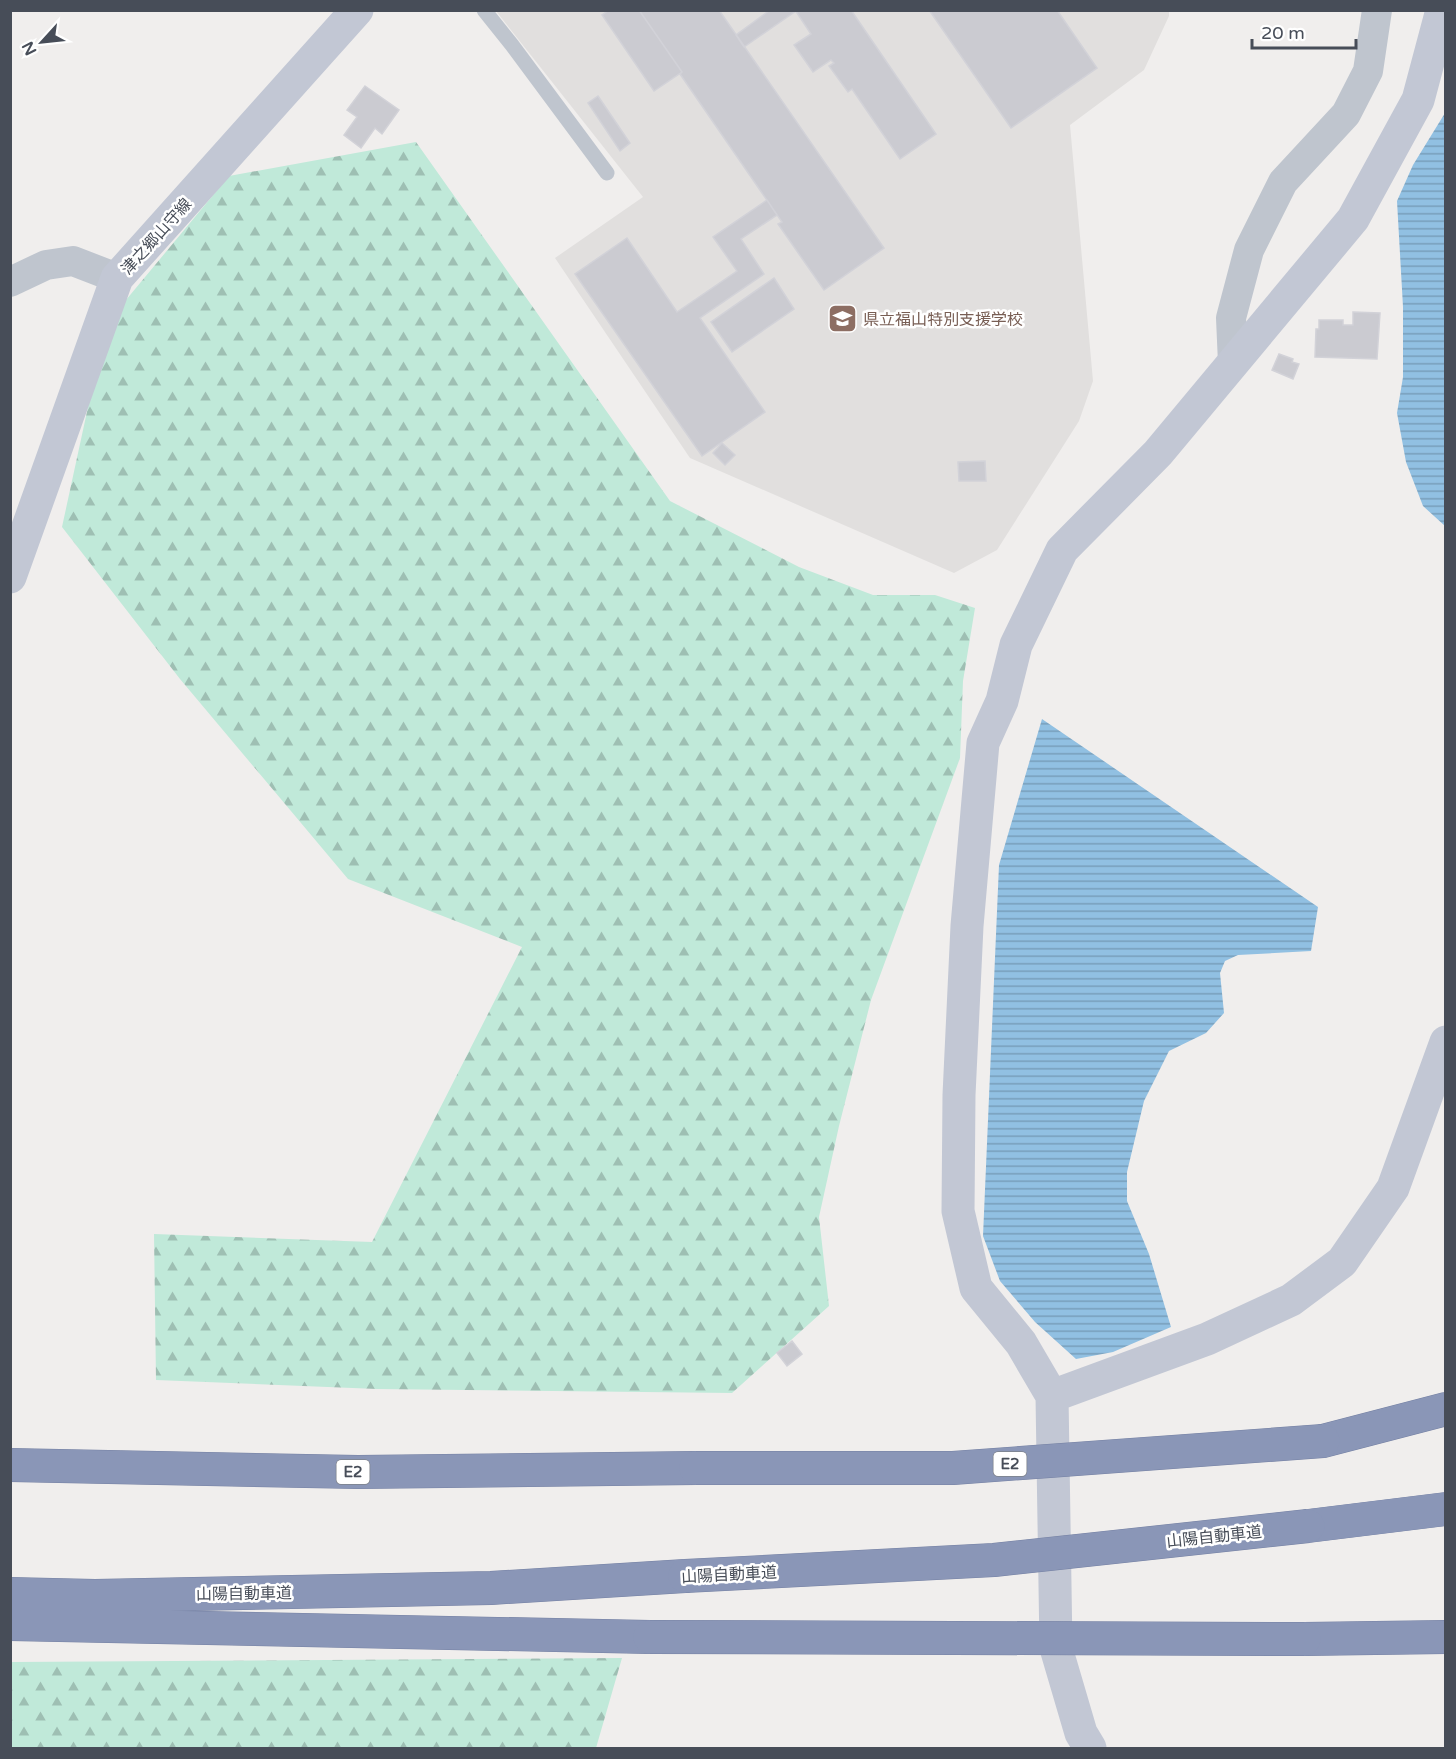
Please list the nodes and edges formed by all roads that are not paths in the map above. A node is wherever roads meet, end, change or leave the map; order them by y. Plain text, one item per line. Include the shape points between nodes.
1 (357, 10) edge
2 (484, 10) edge
3 (1377, 10) edge
4 (1442, 10) edge
5 (607, 173) dead end
6 (117, 278) junction
7 (10, 282) edge
8 (1233, 363) junction
9 (10, 577) edge
10 (1446, 1042) edge
11 (1052, 1396) junction
12 (1446, 1408) edge
13 (1446, 1431) edge
14 (1323, 1440) junction
15 (10, 1465) edge
16 (1446, 1509) edge
17 (10, 1594) edge
18 (10, 1624) edge
19 (1446, 1637) edge
20 (1081, 1743) edge

1 - 6 street, 津之郷山守線
2 - 5 lane
3 - 8 street via 1368,71 1346,114 1283,182 1249,250 1231,318
4 - 8 street via 1418,100 1353,219
6 - 7 street via 74,261 46,265
6 - 9 street, 津之郷山守線
8 - 11 street via 1158,453 1062,550 1016,645 1002,701 983,743 967,926 958,1211 976,1288 1021,1343
10 - 11 street via 1393,1188 1342,1262 1291,1300 1207,1339
11 - 20 street via 1056,1648
12 - 14 highway
13 - 14 highway, E2
14 - 15 highway, E2, bridge via 953,1468 358,1472
16 - 17 highway, 山陽自動車道, bridge via 994,1560 491,1588
18 - 19 highway, bridge via 650,1637

